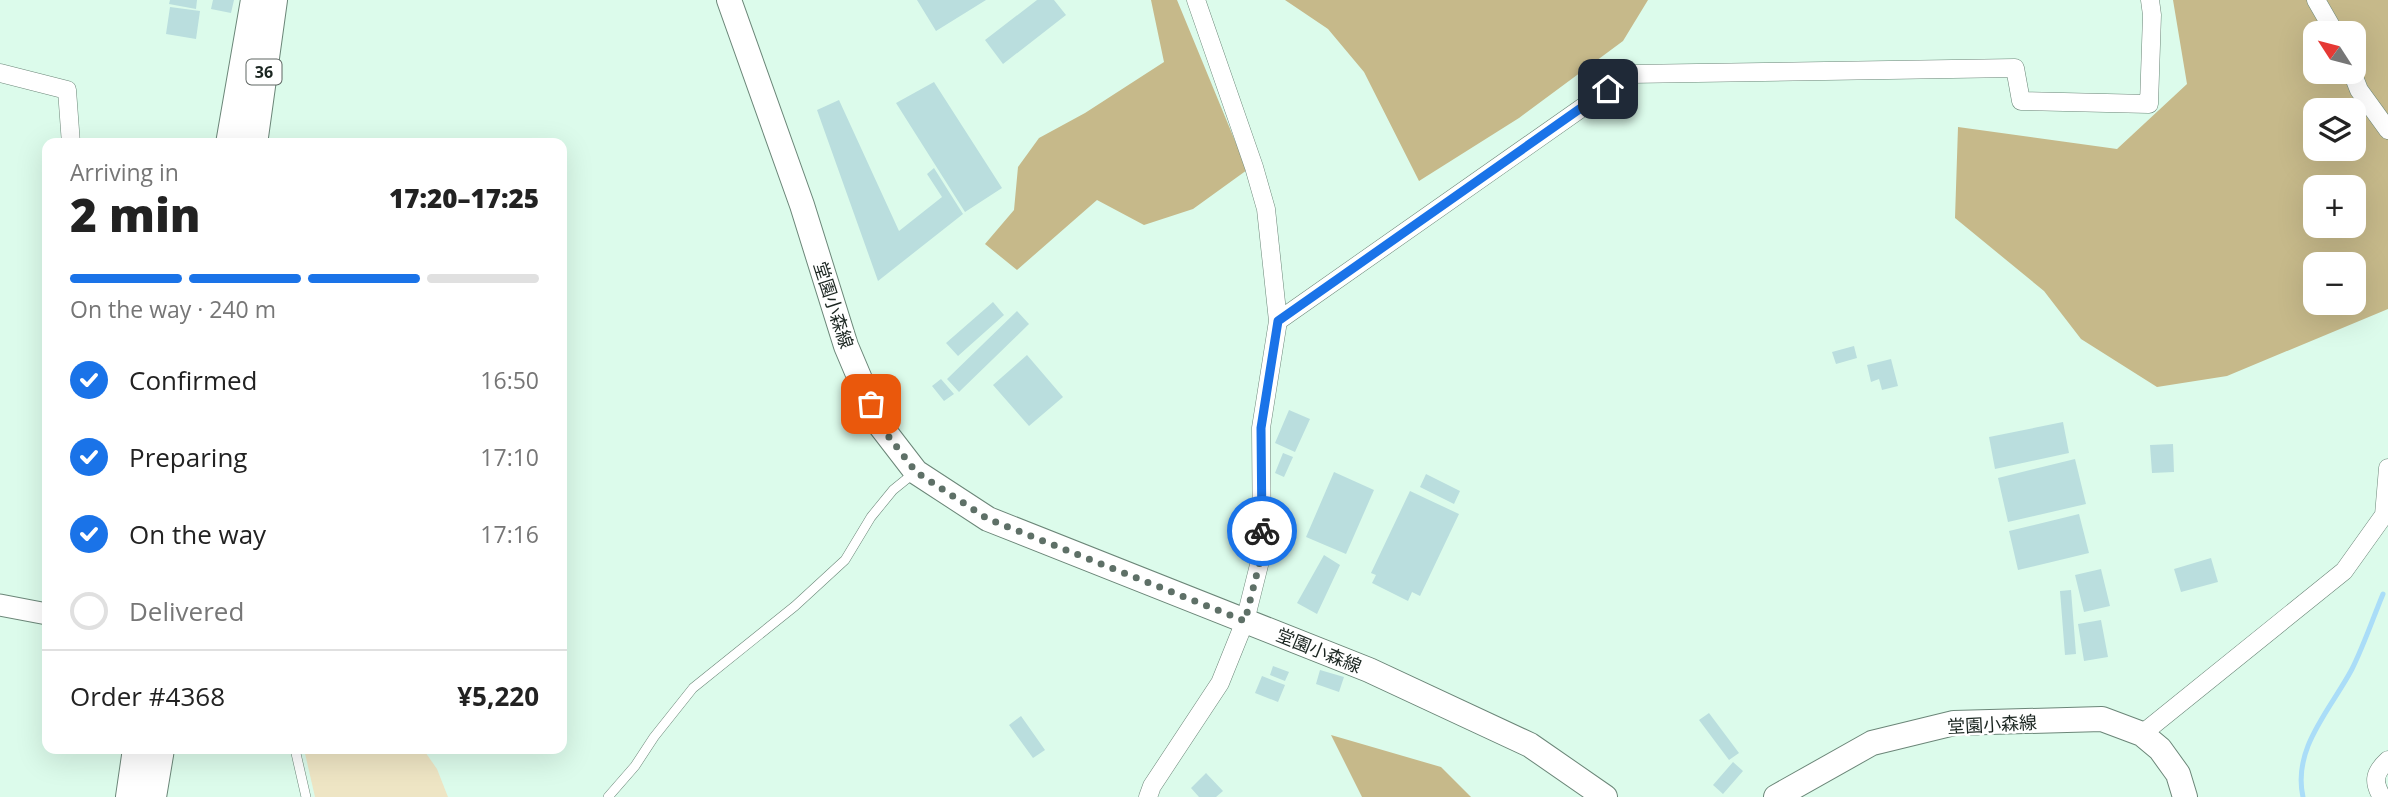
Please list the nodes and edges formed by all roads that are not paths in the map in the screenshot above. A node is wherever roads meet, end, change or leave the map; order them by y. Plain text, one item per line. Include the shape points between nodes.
1 (254, 0) edge
2 (274, 0) edge
3 (729, 0) edge
4 (1196, 0) edge
5 (2150, 0) edge
6 (2316, 0) edge
7 (2329, 21) edge
8 (0, 73) edge
9 (2357, 84) edge
10 (2388, 130) edge
11 (71, 138) edge
12 (230, 138) edge
13 (255, 138) edge
14 (1278, 321) junction
15 (2388, 468) edge
16 (916, 472) junction
17 (2386, 517) edge
18 (0, 605) edge
19 (42, 613) edge
20 (1245, 621) junction
21 (2142, 734) junction
22 (135, 754) edge
23 (160, 754) edge
24 (296, 754) edge
25 (2388, 760) edge
26 (129, 797) edge
27 (153, 797) edge
28 (306, 797) edge
29 (608, 797) edge
30 (1148, 797) edge
31 (1605, 797) edge
32 (1776, 797) edge
33 (2185, 797) edge
34 (2382, 797) edge

1 - 12 main road, 36
2 - 13 main road, 36
3 - 16 main road, 堂園小森線 via 846,346 879,424
4 - 14 street via 1266,209
5 - 14 street via 2149,104 2021,101 2015,68 1630,74
6 - 7 street
8 - 11 street via 68,90
9 - 10 street
14 - 20 street via 1261,428 1262,553
15 - 17 street
16 - 20 main road, 堂園小森線 via 988,519
16 - 29 lane via 893,490 871,517 845,560 693,688
17 - 21 street via 2344,570
18 - 19 street
20 - 30 street via 1220,683
20 - 31 main road, 堂園小森線 via 1368,670 1530,745
21 - 32 main road, 堂園小森線 via 2102,719 1954,723 1872,743
21 - 33 main road, 堂園小森線 via 2178,774
22 - 26 main road
23 - 27 main road
24 - 28 lane
25 - 34 street via 2378,769 2375,786

